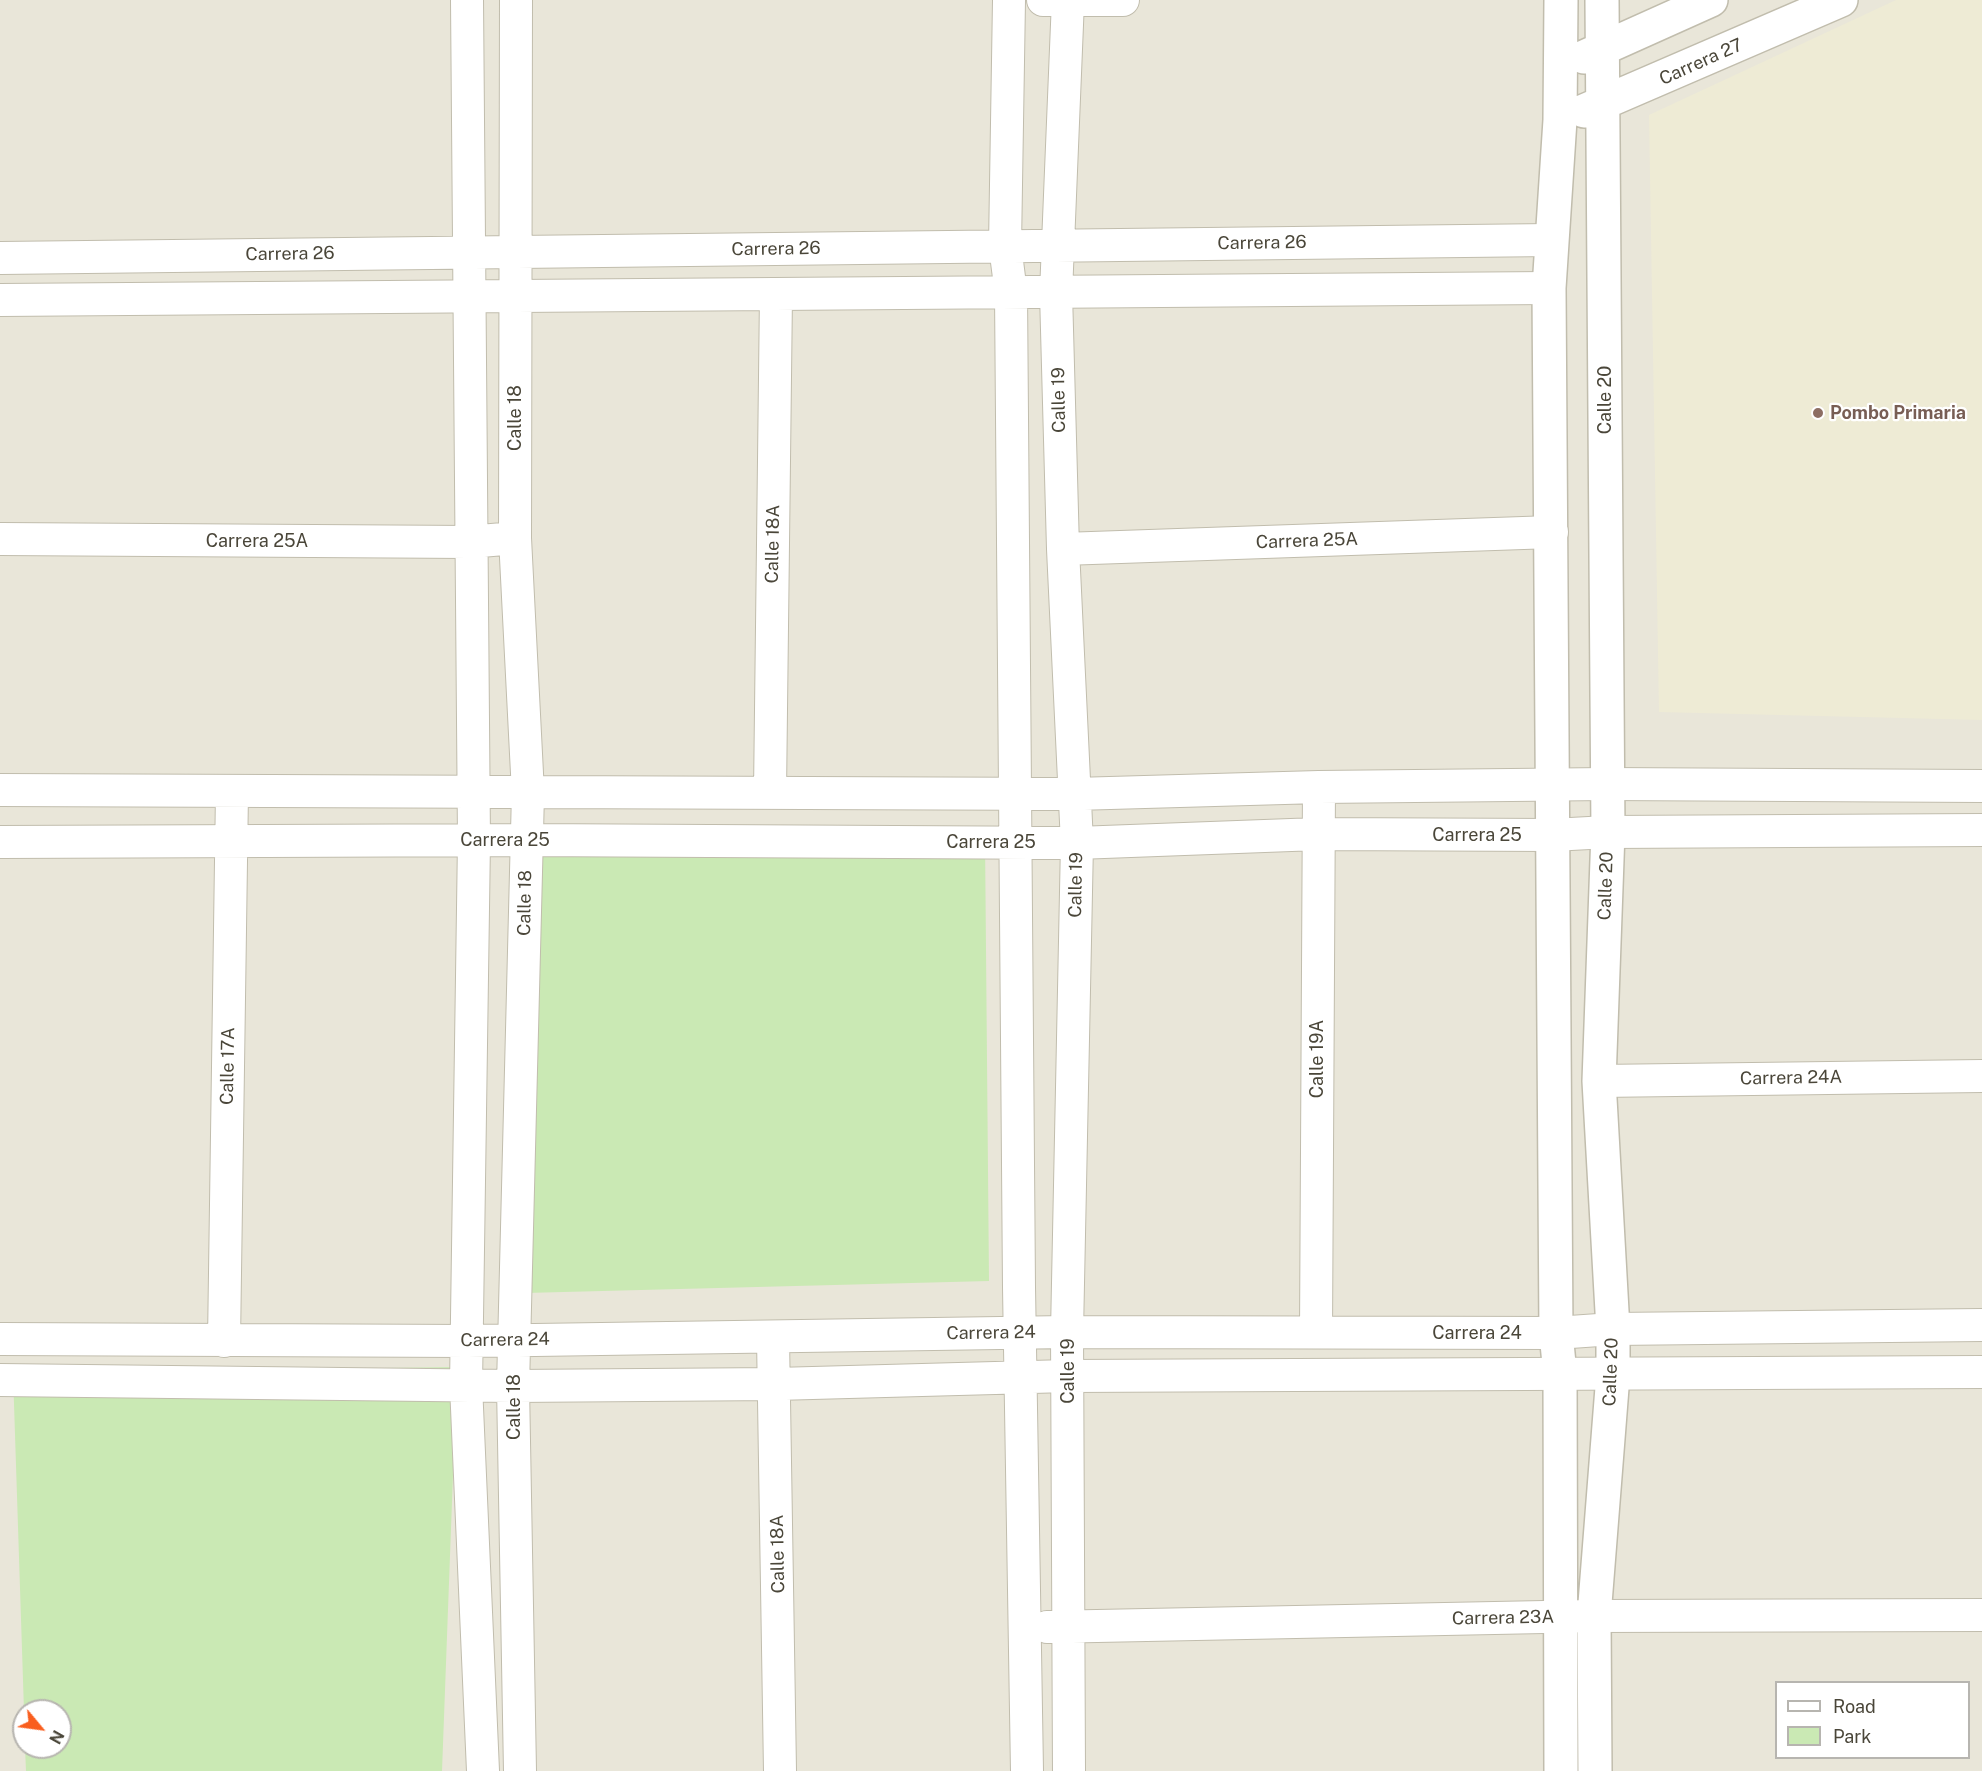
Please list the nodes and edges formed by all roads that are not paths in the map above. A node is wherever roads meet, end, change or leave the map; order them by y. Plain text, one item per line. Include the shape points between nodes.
1 (467, 0) edge
2 (516, 0) edge
3 (1009, 0) edge
4 (1059, 0) edge
5 (1123, 0) edge
6 (1561, 0) edge
7 (1602, 0) edge
8 (1711, 0) edge
9 (1841, 0) edge
10 (1601, 51) junction
11 (1560, 65) junction
12 (1603, 105) junction
13 (1560, 120) junction
14 (1551, 240) junction
15 (1058, 245) junction
16 (1005, 246) junction
17 (515, 251) junction
18 (468, 252) junction
19 (0, 258) edge
20 (1549, 288) junction
21 (1011, 293) junction
22 (1056, 293) junction
23 (776, 294) junction
24 (468, 295) junction
25 (515, 295) junction
26 (0, 300) edge
27 (1552, 532) junction
28 (515, 538) junction
29 (0, 539) edge
30 (469, 542) junction
31 (1063, 549) junction
32 (1607, 784) junction
33 (1551, 786) junction
34 (1982, 786) edge
35 (1319, 787) junction
36 (0, 790) edge
37 (232, 792) junction
38 (474, 793) junction
39 (528, 793) junction
40 (770, 793) junction
41 (1014, 793) junction
42 (1075, 794) junction
43 (1982, 830) edge
44 (1608, 832) junction
45 (1318, 834) junction
46 (1552, 836) junction
47 (474, 840) junction
48 (527, 840) junction
49 (0, 842) edge
50 (231, 842) junction
51 (1017, 842) junction
52 (1077, 843) junction
53 (1982, 1076) edge
54 (1599, 1081) junction
55 (1982, 1325) edge
56 (1613, 1329) junction
57 (1067, 1332) junction
58 (1316, 1332) junction
59 (1020, 1333) junction
60 (1556, 1334) junction
61 (773, 1338) junction
62 (0, 1340) edge
63 (514, 1340) junction
64 (224, 1341) junction
65 (468, 1341) junction
66 (1982, 1372) edge
67 (1560, 1374) junction
68 (1613, 1375) junction
69 (1068, 1376) junction
70 (1021, 1377) junction
71 (0, 1380) edge
72 (776, 1384) junction
73 (466, 1385) junction
74 (513, 1386) junction
75 (1982, 1615) edge
76 (1594, 1616) junction
77 (1559, 1617) junction
78 (1025, 1626) junction
79 (1068, 1628) junction
80 (483, 1771) edge
81 (520, 1771) edge
82 (780, 1771) edge
83 (1027, 1771) edge
84 (1069, 1771) edge
85 (1560, 1771) edge
86 (1595, 1771) edge

1 - 18 street
2 - 17 street, Calle 18
3 - 16 street
4 - 5 street
4 - 15 street, Calle 19
6 - 11 street
7 - 10 street, Calle 20
8 - 10 street
9 - 12 street, Carrera 27
10 - 11 street
10 - 12 street, Calle 20
11 - 13 street
12 - 13 street, Carrera 27
12 - 32 street, Calle 20
13 - 14 street
14 - 15 street, Carrera 26
14 - 20 street
15 - 16 street, Carrera 26
15 - 22 street, Calle 19
16 - 17 street, Carrera 26
16 - 21 street
17 - 18 street, Carrera 26
17 - 25 street, Calle 18
18 - 19 street, Carrera 26
18 - 24 street
20 - 22 street
20 - 27 street
21 - 22 street
21 - 23 street
21 - 41 street
22 - 31 street, Calle 19
23 - 25 street
23 - 40 street, Calle 18A
24 - 25 street
24 - 26 street
24 - 30 street
25 - 28 street, Calle 18
27 - 31 street, Carrera 25A
27 - 33 street
28 - 30 street, Carrera 25A
28 - 39 street, Calle 18
29 - 30 street, Carrera 25A
30 - 38 street
31 - 42 street, Calle 19
32 - 33 street
32 - 34 street
32 - 44 street, Calle 20
33 - 35 street
33 - 46 street
35 - 42 street
35 - 45 street, Calle 19A
36 - 37 street
37 - 38 street
37 - 50 street, Calle 17A
38 - 39 street
38 - 47 street
39 - 40 street
39 - 48 street, Calle 18
40 - 41 street
41 - 42 street
41 - 51 street
42 - 52 street, Calle 19
43 - 44 street, Carrera 25
44 - 46 street, Carrera 25
44 - 54 street, Calle 20
45 - 46 street, Carrera 25
45 - 52 street, Carrera 25
45 - 58 street, Calle 19A
46 - 60 street
47 - 48 street, Carrera 25
47 - 50 street, Carrera 25
47 - 65 street
48 - 51 street, Carrera 25
48 - 63 street, Calle 18
49 - 50 street, Carrera 25
50 - 64 street, Calle 17A
51 - 52 street, Carrera 25
51 - 59 street
52 - 57 street, Calle 19
53 - 54 street, Carrera 24A
54 - 56 street, Calle 20
55 - 56 street, Carrera 24
56 - 60 street, Carrera 24
56 - 68 street, Calle 20
57 - 58 street, Carrera 24
57 - 59 street, Carrera 24
57 - 69 street, Calle 19
58 - 60 street, Carrera 24
59 - 61 street, Carrera 24
59 - 70 street
60 - 67 street
61 - 63 street, Carrera 24
61 - 72 street, Calle 18A
62 - 64 street, Carrera 24
63 - 65 street, Carrera 24
63 - 74 street, Calle 18
64 - 65 street, Carrera 24
65 - 73 street
66 - 68 street
67 - 68 street
67 - 69 street
67 - 77 street
68 - 76 street, Calle 20
69 - 70 street
69 - 79 street, Calle 19
70 - 72 street
70 - 78 street
71 - 73 street
72 - 74 street
72 - 82 street, Calle 18A
73 - 74 street
73 - 80 street
74 - 81 street, Calle 18
75 - 76 street, Carrera 23A
76 - 77 street, Carrera 23A
76 - 86 street, Calle 20
77 - 79 street, Carrera 23A
77 - 85 street
78 - 79 street, Carrera 23A
78 - 83 street
79 - 84 street, Calle 19

